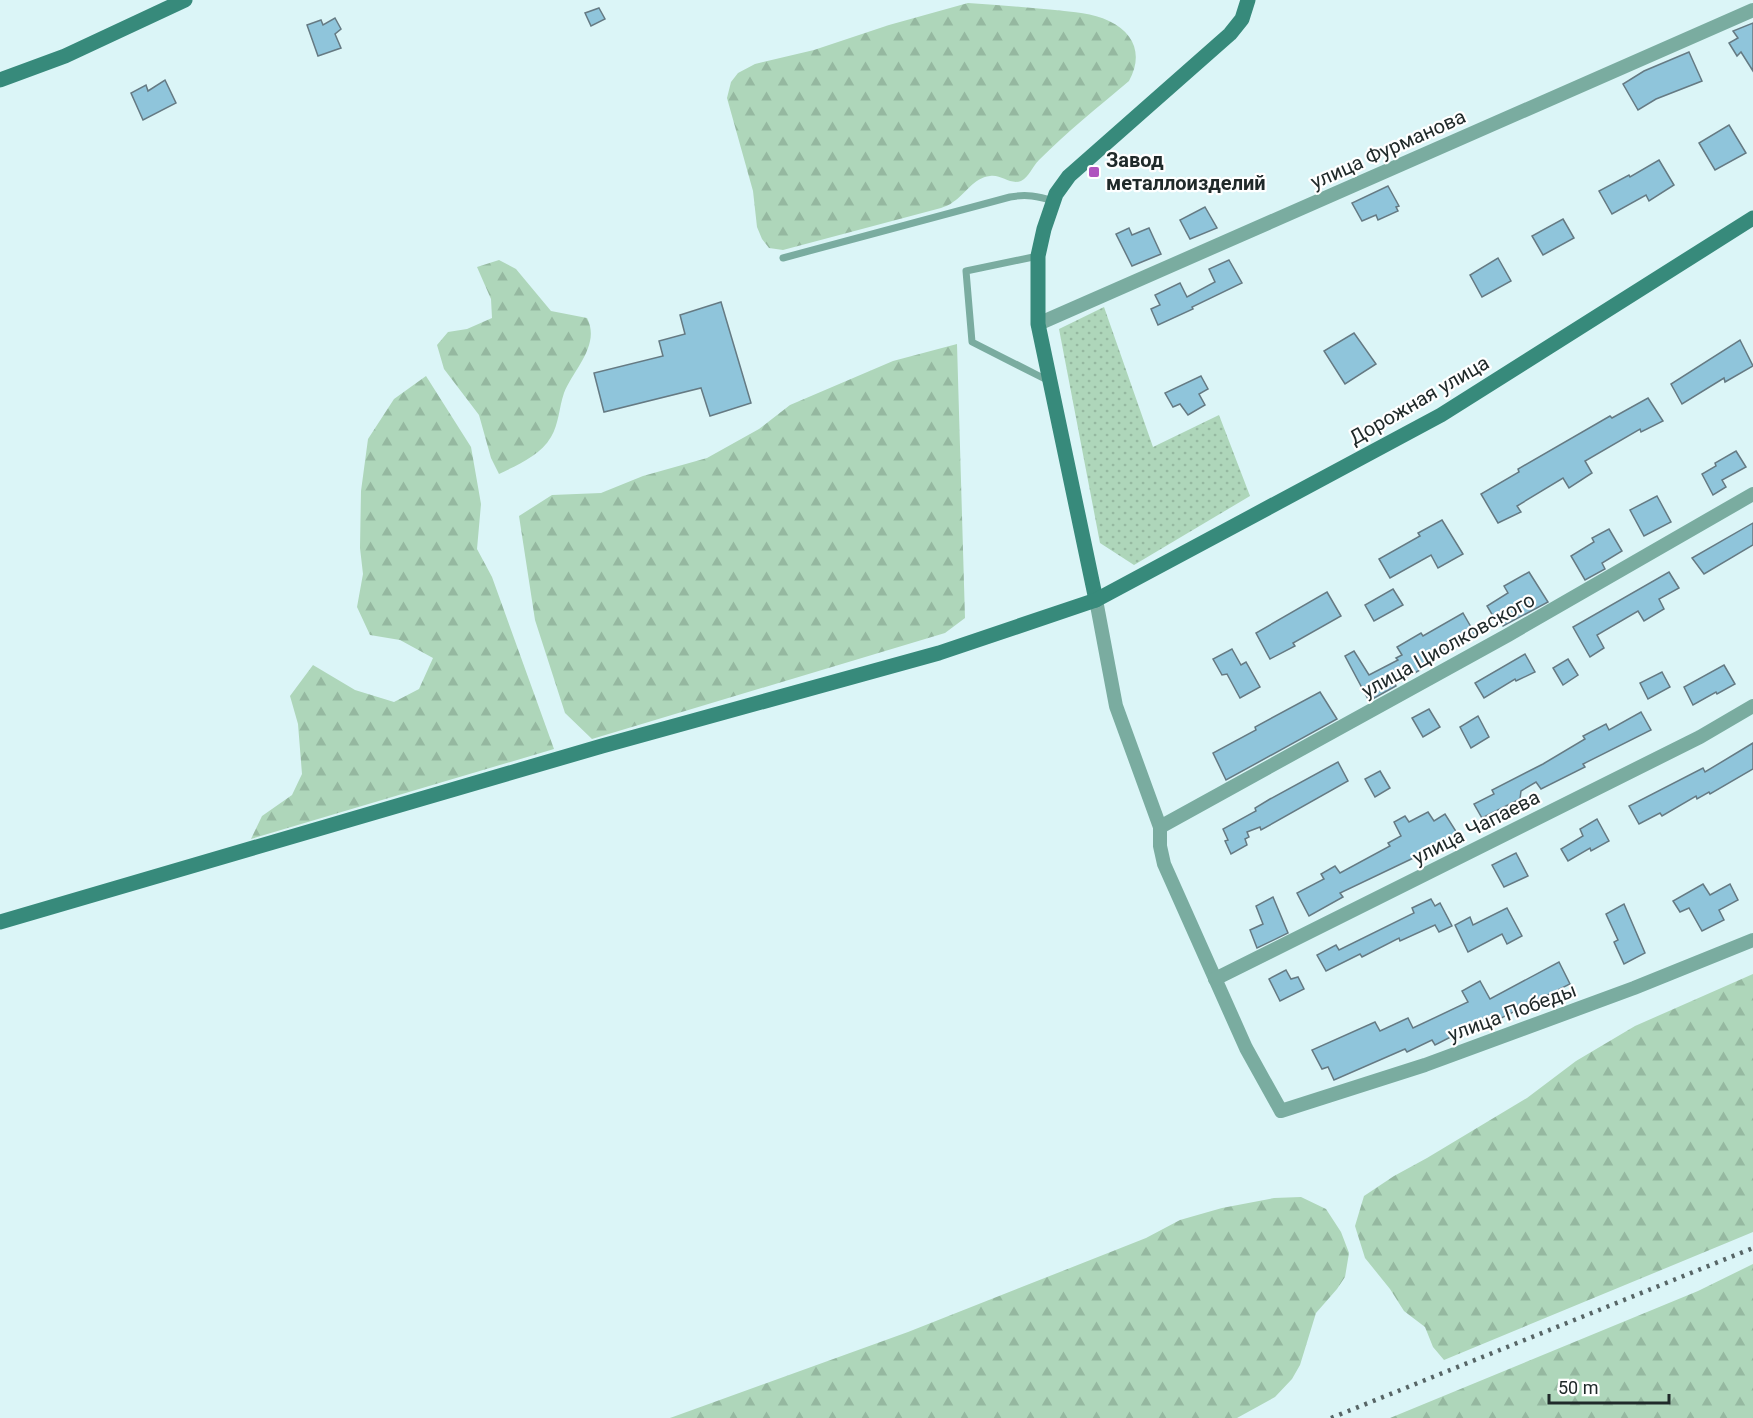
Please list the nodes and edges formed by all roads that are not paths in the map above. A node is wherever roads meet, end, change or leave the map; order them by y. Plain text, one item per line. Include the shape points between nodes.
1 (185, 0) edge
2 (1248, 0) edge
3 (1753, 10) edge
4 (0, 80) edge
5 (1053, 201) junction
6 (1753, 218) edge
7 (1038, 256) junction
8 (783, 258) dead end
9 (1038, 324) junction
10 (1050, 381) junction
11 (1753, 494) edge
12 (1096, 600) junction
13 (1753, 706) edge
14 (1160, 827) junction
15 (0, 922) edge
16 (1753, 940) edge
17 (1215, 979) junction

1 - 4 main road via 65,56
2 - 5 main road via 1242,19 1230,34 1069,176
3 - 9 street, улица Фурманова
5 - 7 main road
5 - 8 lane via 1037,196 1010,196
6 - 12 main road, Дорожная улица via 1441,415
7 - 9 main road
7 - 10 lane via 966,271 972,342
9 - 10 main road
10 - 12 main road
11 - 14 street, улица Циолковского
12 - 14 street via 1116,706
12 - 15 main road, Дорожная улица via 939,653 602,746
13 - 17 street, улица Чапаева via 1700,737
14 - 17 street via 1164,864
16 - 17 street, улица Победы via 1425,1065 1281,1111 1246,1048

